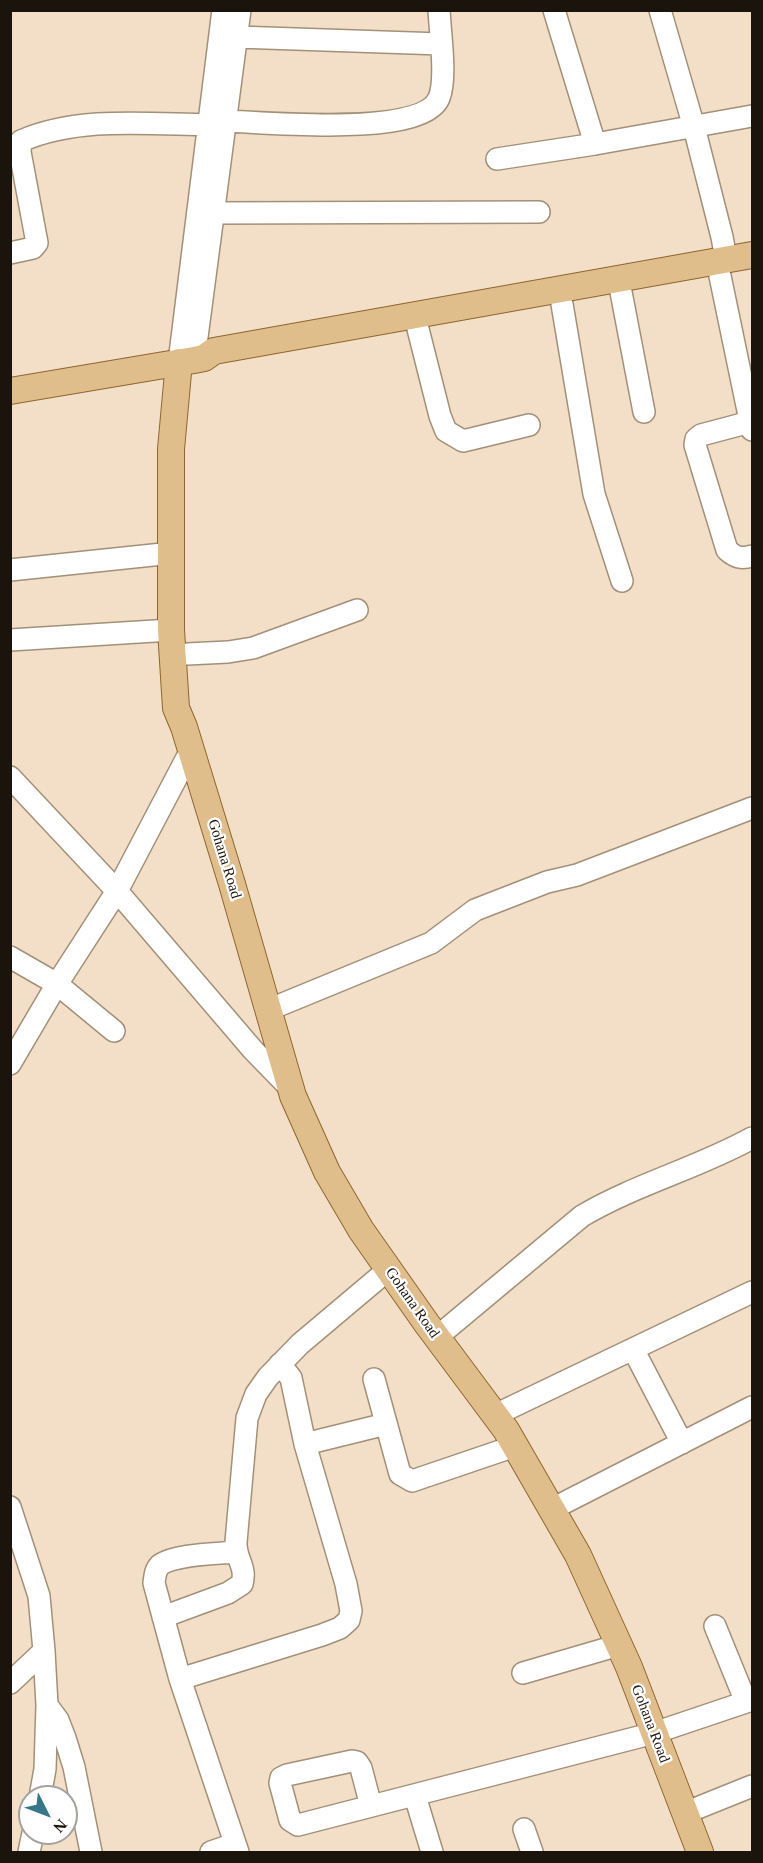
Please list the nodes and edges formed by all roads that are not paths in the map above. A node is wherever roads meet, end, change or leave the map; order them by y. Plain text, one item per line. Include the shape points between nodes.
1 (223, 10) edge
2 (240, 10) edge
3 (439, 10) edge
4 (554, 10) edge
5 (660, 10) edge
6 (237, 37) junction
7 (441, 44) junction
8 (753, 116) edge
9 (218, 123) junction
10 (694, 127) junction
11 (595, 144) junction
12 (497, 159) dead end
13 (539, 212) dead end
14 (214, 213) junction
15 (10, 253) edge
16 (753, 255) edge
17 (723, 267) junction
18 (753, 270) edge
19 (621, 292) junction
20 (562, 304) junction
21 (418, 330) junction
22 (192, 360) junction
23 (10, 391) edge
24 (644, 412) dead end
25 (529, 425) dead end
26 (751, 426) edge
27 (172, 553) junction
28 (753, 556) edge
29 (10, 570) edge
30 (622, 581) dead end
31 (357, 610) dead end
32 (171, 630) junction
33 (10, 640) edge
34 (187, 654) junction
35 (187, 739) junction
36 (10, 777) edge
37 (753, 808) edge
38 (117, 891) junction
39 (10, 957) edge
40 (57, 984) junction
41 (268, 1010) junction
42 (114, 1031) dead end
43 (10, 1064) edge
44 (291, 1089) junction
45 (753, 1138) edge
46 (388, 1269) junction
47 (753, 1292) edge
48 (436, 1337) junction
49 (633, 1349) junction
50 (280, 1364) junction
51 (374, 1379) dead end
52 (753, 1407) edge
53 (495, 1415) junction
54 (387, 1424) junction
55 (682, 1443) junction
56 (304, 1444) junction
57 (515, 1446) junction
58 (10, 1507) edge
59 (552, 1509) junction
60 (235, 1552) junction
61 (162, 1617) junction
62 (715, 1626) dead end
63 (619, 1645) junction
64 (44, 1651) junction
65 (523, 1672) dead end
66 (180, 1679) junction
67 (10, 1683) edge
68 (749, 1701) edge
69 (46, 1705) junction
70 (654, 1734) junction
71 (42, 1785) edge
72 (753, 1786) edge
73 (415, 1796) junction
74 (371, 1806) dead end
75 (685, 1813) junction
76 (524, 1829) dead end
77 (236, 1848) edge
78 (91, 1852) edge
79 (210, 1852) edge
80 (432, 1852) edge
81 (532, 1852) edge
82 (700, 1852) edge

1 - 9 street
2 - 6 street
3 - 7 street
4 - 11 street
5 - 10 street
6 - 7 street
6 - 9 street
7 - 9 street via 440,96 422,114 396,121 338,125
8 - 10 street
9 - 14 street
9 - 15 street via 104,123 55,130 21,141 37,243 33,248
9 - 22 street
10 - 11 street
10 - 17 street via 722,237
11 - 12 street
13 - 14 street
14 - 22 street
16 - 17 main road
17 - 18 main road
17 - 19 main road
17 - 22 main road via 214,351
17 - 26 street
19 - 20 main road
19 - 24 street
20 - 21 main road
20 - 30 street via 594,494
21 - 22 main road via 306,350 214,362
21 - 25 street via 446,431 463,441
22 - 23 main road
22 - 27 main road, Gohana Road via 171,449
22 - 34 main road
26 - 28 street via 701,435 695,445 727,550 734,556
27 - 29 street
27 - 32 main road, Gohana Road
31 - 34 street via 253,648
32 - 33 street
32 - 35 main road, Gohana Road via 176,708
34 - 35 main road
35 - 38 street
35 - 41 main road, Gohana Road
36 - 38 street
37 - 41 street via 577,875 500,899 475,910 431,943
38 - 40 street
38 - 44 street
39 - 40 street
40 - 42 street
40 - 43 street
41 - 44 main road, Gohana Road
44 - 46 main road, Gohana Road via 327,1172
45 - 48 street via 582,1216
46 - 48 main road, Gohana Road
46 - 50 street
47 - 49 street
48 - 53 main road, Gohana Road
49 - 53 street
49 - 55 street
50 - 56 street via 291,1378
50 - 60 street via 256,1394 247,1418
51 - 54 street
52 - 55 street
53 - 57 main road, Gohana Road
54 - 56 street
54 - 57 street via 400,1474 412,1481
55 - 59 street
56 - 66 street via 346,1584 349,1620 322,1635
57 - 59 main road, Gohana Road
58 - 64 street via 39,1596
59 - 63 main road, Gohana Road
60 - 61 street via 245,1572 242,1584
60 - 61 street via 161,1564 155,1571 154,1583
61 - 66 street
62 - 68 street
63 - 65 street
63 - 70 main road, Gohana Road
64 - 67 street
64 - 69 street
66 - 77 street
68 - 70 street
69 - 71 street
69 - 78 street via 58,1720 74,1767
70 - 73 street
70 - 75 main road, Gohana Road
72 - 75 street
73 - 74 street
73 - 80 street
75 - 82 main road, Gohana Road
76 - 81 street
77 - 79 street

